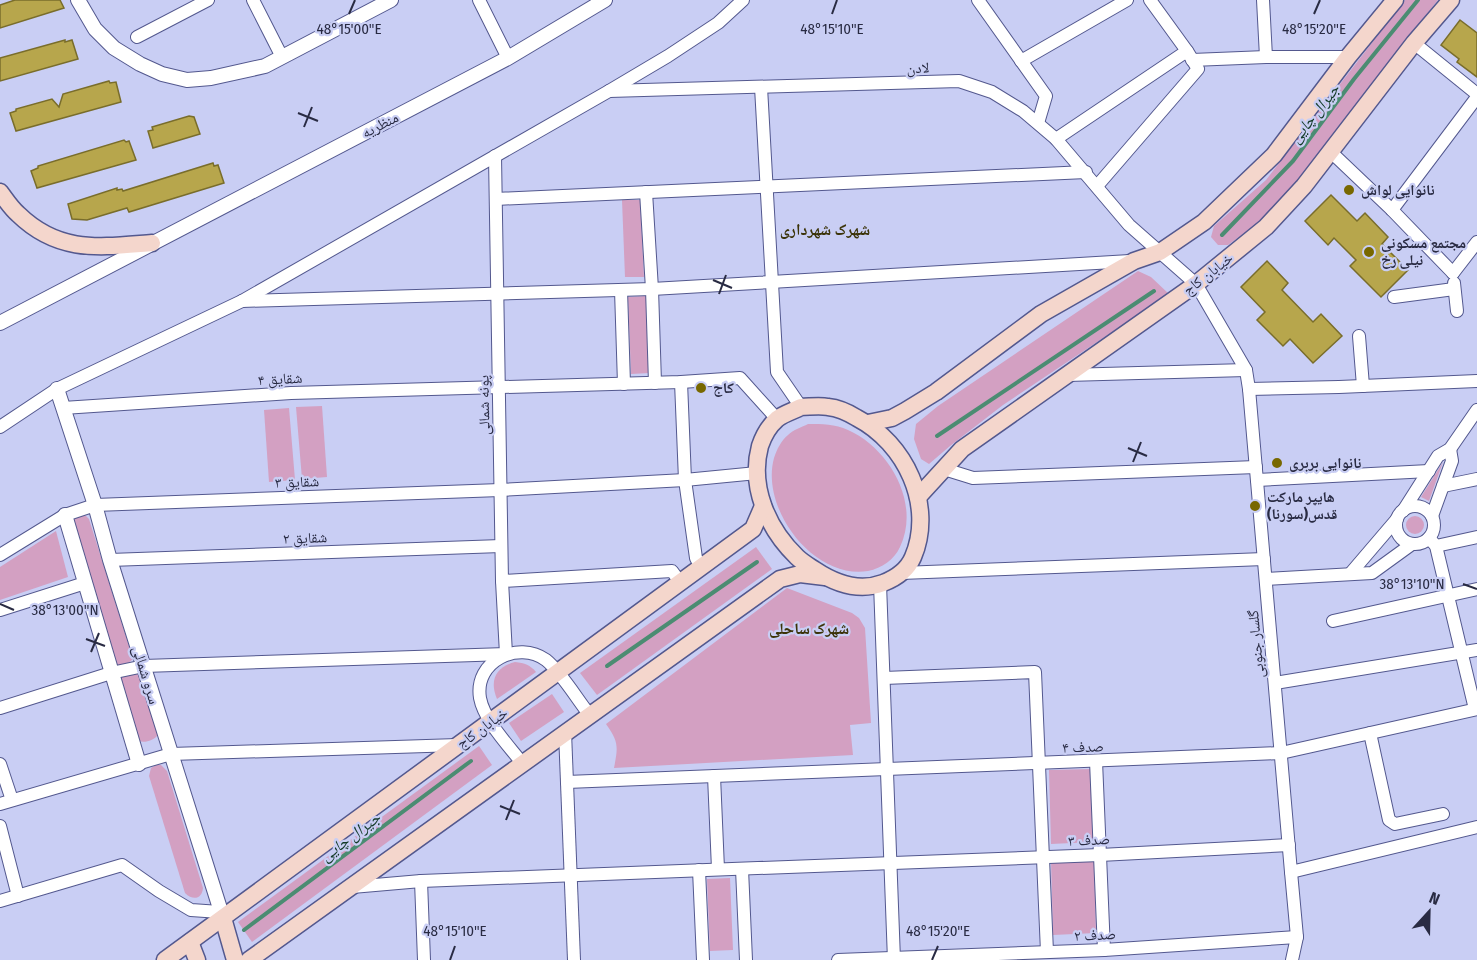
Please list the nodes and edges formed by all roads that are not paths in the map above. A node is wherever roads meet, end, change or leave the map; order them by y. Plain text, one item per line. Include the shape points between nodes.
1 (78, 0) edge
2 (208, 0) edge
3 (253, 0) edge
4 (391, 0) edge
5 (479, 0) edge
6 (605, 0) edge
7 (743, 0) edge
8 (1126, 0) edge
9 (1150, 0) edge
10 (1263, 0) edge
11 (1395, 0) edge
12 (1450, 0) edge
13 (983, 2) edge
14 (137, 36) dead end
15 (1414, 43) junction
16 (1190, 56) junction
17 (282, 57) junction
18 (1266, 57) junction
19 (1348, 57) junction
20 (508, 58) junction
21 (1021, 61) junction
22 (761, 87) junction
23 (609, 91) junction
24 (1477, 96) edge
25 (1038, 123) junction
26 (1056, 139) junction
27 (1331, 152) junction
28 (495, 156) junction
29 (1086, 172) junction
30 (1097, 186) junction
31 (766, 188) junction
32 (0, 192) edge
33 (646, 192) junction
34 (496, 198) junction
35 (1392, 210) junction
36 (1477, 242) edge
37 (152, 243) junction
38 (1160, 252) junction
39 (1134, 261) junction
40 (1453, 273) junction
41 (771, 281) junction
42 (1196, 285) junction
43 (652, 289) junction
44 (1454, 289) junction
45 (621, 290) junction
46 (497, 293) junction
47 (1394, 297) dead end
48 (242, 301) junction
49 (1457, 311) dead end
50 (0, 323) edge
51 (1359, 336) dead end
52 (1246, 370) junction
53 (1067, 375) junction
54 (1477, 381) edge
55 (681, 382) junction
56 (656, 383) junction
57 (624, 384) junction
58 (1363, 386) junction
59 (499, 387) junction
60 (57, 389) junction
61 (1249, 389) junction
62 (801, 407) junction
63 (63, 408) junction
64 (1477, 410) edge
65 (777, 419) junction
66 (868, 423) junction
67 (1472, 424) edge
68 (0, 427) edge
69 (1450, 449) junction
70 (944, 469) junction
71 (1429, 471) junction
72 (757, 473) junction
73 (1257, 473) junction
74 (1477, 479) edge
75 (685, 480) junction
76 (1443, 486) junction
77 (501, 490) junction
78 (918, 497) junction
79 (95, 505) junction
80 (763, 506) junction
81 (65, 515) junction
82 (1400, 515) junction
83 (1432, 516) junction
84 (1477, 537) edge
85 (1432, 542) junction
86 (1412, 543) junction
87 (501, 546) junction
88 (0, 555) edge
89 (1264, 559) junction
90 (110, 560) junction
91 (701, 567) junction
92 (901, 573) junction
93 (1350, 574) junction
94 (825, 577) junction
95 (1266, 579) junction
96 (502, 581) junction
97 (680, 582) junction
98 (85, 583) junction
99 (880, 584) junction
100 (1477, 589) edge
101 (1449, 595) junction
102 (0, 610) edge
103 (1333, 621) dead end
104 (1477, 650) edge
105 (1461, 653) junction
106 (506, 654) junction
107 (144, 666) junction
108 (557, 672) junction
109 (111, 673) junction
110 (884, 678) junction
111 (1275, 683) junction
112 (0, 708) edge
113 (1476, 709) edge
114 (589, 714) junction
115 (491, 721) junction
116 (565, 732) junction
117 (1370, 733) junction
118 (458, 745) junction
119 (1281, 753) junction
120 (171, 754) junction
121 (1096, 761) junction
122 (522, 763) junction
123 (0, 764) edge
124 (139, 764) junction
125 (1039, 764) junction
126 (887, 770) junction
127 (714, 777) junction
128 (567, 782) junction
129 (6, 802) edge
130 (1443, 814) dead end
131 (0, 826) edge
132 (1477, 827) edge
133 (1289, 845) junction
134 (1100, 855) junction
135 (1043, 857) junction
136 (891, 862) junction
137 (718, 869) junction
138 (742, 869) junction
139 (699, 870) junction
140 (1292, 872) junction
141 (570, 875) junction
142 (421, 881) junction
143 (351, 887) junction
144 (18, 896) junction
145 (0, 901) edge
146 (222, 915) junction
147 (1297, 937) junction
148 (190, 942) junction
149 (1104, 950) junction
150 (1047, 952) junction
151 (1068, 956) edge
152 (894, 959) edge
153 (165, 960) edge
154 (197, 960) edge
155 (235, 960) edge
156 (249, 960) edge
157 (424, 960) edge
158 (574, 960) edge
159 (703, 960) edge
160 (746, 960) edge
161 (838, 960) edge
162 (1292, 960) edge

1 - 17 street via 95,29 114,48 162,74 187,80 211,78 265,66
2 - 14 street
3 - 17 street
4 - 17 street
5 - 20 street
6 - 20 street, منظریه
7 - 23 street via 718,23
8 - 21 street
9 - 16 street
10 - 18 street
11 - 19 main road
12 - 15 main road, خیابان کاج
13 - 21 street
15 - 24 street
15 - 27 main road, خیابان کاج
16 - 18 street
16 - 26 street
16 - 30 street via 1198,69
18 - 19 street
19 - 38 main road via 1274,155 1204,222
20 - 37 street, منظریه
21 - 25 street via 1046,96
22 - 23 street, لادن
22 - 25 street, لادن via 959,81 992,92
22 - 31 street
23 - 28 street
24 - 35 street
25 - 26 street, لادن
26 - 29 street, لادن
27 - 35 street
27 - 42 main road, خیابان کاج via 1266,227
28 - 34 street, پونه شمالی
28 - 48 street
29 - 30 street, لادن
29 - 31 street
30 - 38 street, لادن via 1129,225
31 - 33 street
31 - 41 street
32 - 37 main road, منظریه via 17,214 57,240 85,246
33 - 34 street
33 - 43 street
34 - 46 street, پونه شمالی
35 - 40 street
36 - 40 street
37 - 50 street, منظریه
38 - 39 main road
38 - 42 street, گلسار جنوبی
39 - 41 street
39 - 66 main road via 1041,314 936,392 892,418
40 - 44 street
41 - 43 street
41 - 62 street via 777,372
42 - 52 street, گلسار جنوبی
42 - 53 main road, خیابان کاج
43 - 45 street
43 - 56 street
44 - 47 street
44 - 49 street
45 - 46 street
45 - 57 street
46 - 48 street
46 - 59 street, پونه شمالی
48 - 60 street
51 - 58 street
52 - 53 street
52 - 61 street, گلسار جنوبی
53 - 70 main road, خیابان کاج via 962,449
54 - 58 street
55 - 56 street, شقایق ۴
55 - 65 street, شقایق ۴ via 740,378
55 - 75 street
56 - 57 street, شقایق ۴
57 - 59 street, شقایق ۴
58 - 61 street
59 - 63 street, شقایق ۴ via 291,393
59 - 77 street, پونه شمالی
60 - 63 street, سرو شمالی
60 - 68 street
61 - 73 street, گلسار جنوبی
62 - 65 main road
62 - 66 main road via 828,406
63 - 79 street, سرو شمالی
64 - 67 street
65 - 72 main road via 763,436
66 - 78 main road via 900,455
67 - 69 street
69 - 71 street via 1438,456
69 - 76 street via 1452,461
70 - 73 street via 973,478
70 - 78 main road, خیابان کاج
71 - 73 street
71 - 82 street
72 - 75 street, شقایق ۳
72 - 80 main road
73 - 89 street, گلسار جنوبی
74 - 76 street
75 - 77 street, شقایق ۳
75 - 91 street via 696,558
76 - 83 street
77 - 79 street, شقایق ۳
77 - 87 street, پونه شمالی
78 - 92 main road via 918,545
79 - 81 street, شقایق ۳
79 - 90 street, سرو شمالی
80 - 91 main road, خیابان کاج via 753,529
80 - 94 main road via 777,535 798,559
81 - 88 street, شقایق ۳
81 - 98 street
82 - 83 street via 1417,506
82 - 86 street via 1397,532
82 - 93 street
83 - 85 street
84 - 85 street
85 - 86 street
85 - 101 street
86 - 93 street via 1372,573
87 - 90 street, شقایق ۲
87 - 96 street, پونه شمالی
89 - 92 street
89 - 95 street, گلسار جنوبی
90 - 107 street, سرو شمالی
91 - 97 main road, خیابان کاج
92 - 99 main road
93 - 95 street
94 - 99 main road via 861,588
94 - 114 main road via 800,574 780,579
95 - 111 street, گلسار جنوبی
96 - 97 street via 672,571
96 - 106 street, پونه شمالی
97 - 108 main road, خیابان کاج
98 - 102 street
98 - 109 street
99 - 110 street
100 - 101 street
101 - 103 street
101 - 105 street
104 - 105 street
105 - 111 street
105 - 113 street
106 - 107 street
106 - 108 street via 536,654
106 - 115 street via 496,659 481,681 483,708
107 - 109 street
107 - 120 street, سرو شمالی
108 - 114 street
108 - 115 main road, خیابان کاج
109 - 112 street
109 - 124 street
110 - 125 street via 1035,672
110 - 126 street
111 - 119 street, گلسار جنوبی
113 - 117 street, صدف ۴
114 - 116 main road
115 - 118 main road, خیابان کاج
115 - 122 street
116 - 122 main road
116 - 128 street
117 - 119 street, صدف ۴
117 - 130 street via 1389,820 1395,824
118 - 120 street
118 - 146 main road, خیابان کاج
119 - 121 street, صدف ۴
119 - 133 street, گلسار جنوبی
120 - 124 street
120 - 146 street, سرو شمالی
121 - 125 street, صدف ۴
121 - 134 street
122 - 143 main road
123 - 129 street
124 - 129 street
125 - 126 street, صدف ۴
125 - 135 street
126 - 127 street, صدف ۴
126 - 136 street
127 - 128 street, صدف ۴
127 - 137 street
128 - 141 street
131 - 144 street
132 - 140 street
133 - 134 street, صدف ۳
133 - 140 street, گلسار جنوبی
134 - 135 street, صدف ۳
134 - 149 street
135 - 136 street, صدف ۳
135 - 150 street
136 - 138 street, صدف ۳
136 - 152 street
137 - 138 street, صدف ۳
137 - 139 street, صدف ۳
138 - 160 street
139 - 141 street, صدف ۳
139 - 159 street
140 - 147 street, گلسار جنوبی
141 - 142 street, صدف ۳
141 - 158 street
142 - 143 street, صدف ۳
142 - 157 street
143 - 156 main road
144 - 145 street
144 - 146 street via 122,866 191,910
146 - 148 main road, خیابان کاج
146 - 155 main road, سرو شمالی
147 - 149 street, صدف ۲
147 - 162 street, گلسار جنوبی
148 - 153 main road, خیابان کاج
148 - 154 main road
149 - 151 street, صدف ۲
150 - 151 street, صدف ۲
150 - 152 street, صدف ۲
152 - 161 street, صدف ۲

